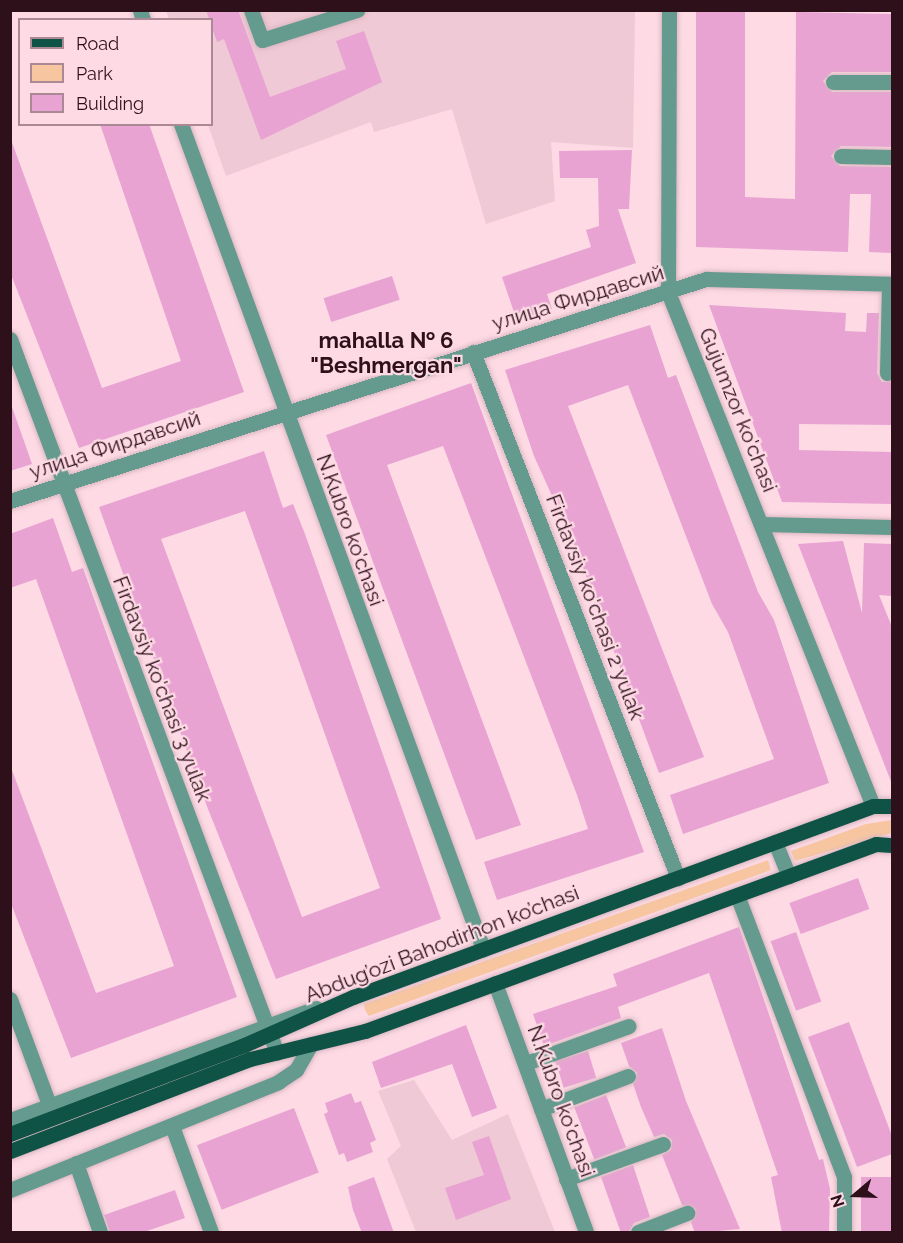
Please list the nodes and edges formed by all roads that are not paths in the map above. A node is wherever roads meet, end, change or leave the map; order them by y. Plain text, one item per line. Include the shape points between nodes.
1 (251, 10) edge
2 (357, 10) edge
3 (669, 10) edge
4 (833, 82) dead end
5 (892, 82) edge
6 (182, 126) edge
7 (841, 156) dead end
8 (892, 158) edge
9 (891, 284) edge
10 (668, 292) junction
11 (10, 339) edge
12 (473, 352) junction
13 (887, 373) dead end
14 (284, 413) junction
15 (62, 483) junction
16 (10, 501) edge
17 (762, 524) junction
18 (892, 527) edge
19 (873, 806) junction
20 (892, 806) edge
21 (775, 843) junction
22 (892, 844) edge
23 (789, 876) junction
24 (678, 878) junction
25 (737, 895) junction
26 (483, 949) junction
27 (495, 983) junction
28 (10, 999) edge
29 (628, 1026) dead end
30 (268, 1028) junction
31 (311, 1044) junction
32 (277, 1053) junction
33 (526, 1063) junction
34 (628, 1076) dead end
35 (50, 1107) junction
36 (541, 1109) junction
37 (10, 1120) edge
38 (172, 1126) junction
39 (10, 1134) edge
40 (663, 1144) dead end
41 (10, 1151) edge
42 (76, 1163) junction
43 (566, 1179) junction
44 (10, 1190) edge
45 (687, 1213) dead end
46 (100, 1233) edge
47 (211, 1233) edge
48 (586, 1233) edge
49 (638, 1233) edge
50 (844, 1233) edge

1 - 2 street via 262,40
3 - 10 street, Gujumzor ko'chasi
4 - 5 street
6 - 14 street, N.Kubro ko'chasi
7 - 8 street
9 - 10 street, улица Фирдавсий via 706,279
9 - 13 street
10 - 12 street, улица Фирдавсий
10 - 17 street, Gujumzor ko'chasi
11 - 15 street, Firdavsiy ko'chasi 3 yulak
12 - 14 street, улица Фирдавсий
12 - 24 street, Firdavsiy ko'chasi 2 yulak
14 - 15 street, улица Фирдавсий
14 - 26 street, N.Kubro ko'chasi
15 - 16 street, улица Фирдавсий
15 - 30 street, Firdavsiy ko'chasi 3 yulak
17 - 18 street
17 - 19 street, Gujumzor ko'chasi
19 - 20 main road, Abdug’ozi Bahodirhon ko’chasi
19 - 21 main road, Abdug’ozi Bahodirhon ko’chasi
21 - 23 street
21 - 24 main road, Abdug’ozi Bahodirhon ko’chasi
22 - 23 main road via 876,844
23 - 25 main road
24 - 26 main road, Abdug’ozi Bahodirhon ko’chasi
25 - 27 main road
25 - 50 street via 844,1177
26 - 30 main road, Abdug’ozi Bahodirhon ko’chasi
27 - 31 main road via 365,1031
27 - 33 street, N.Kubro ko'chasi
28 - 35 street
29 - 33 street
30 - 32 street, Firdavsiy ko'chasi 3 yulak
30 - 35 street
30 - 39 main road, Abdug’ozi Bahodirhon ko’chasi
31 - 32 main road
31 - 38 street via 296,1070 279,1082
32 - 41 main road
33 - 36 street, N.Kubro ko'chasi
34 - 36 street
35 - 37 street
36 - 43 street, N.Kubro ko'chasi
38 - 42 street
38 - 47 street
40 - 43 street
42 - 44 street
42 - 46 street
43 - 48 street, N.Kubro ko'chasi
45 - 49 street

